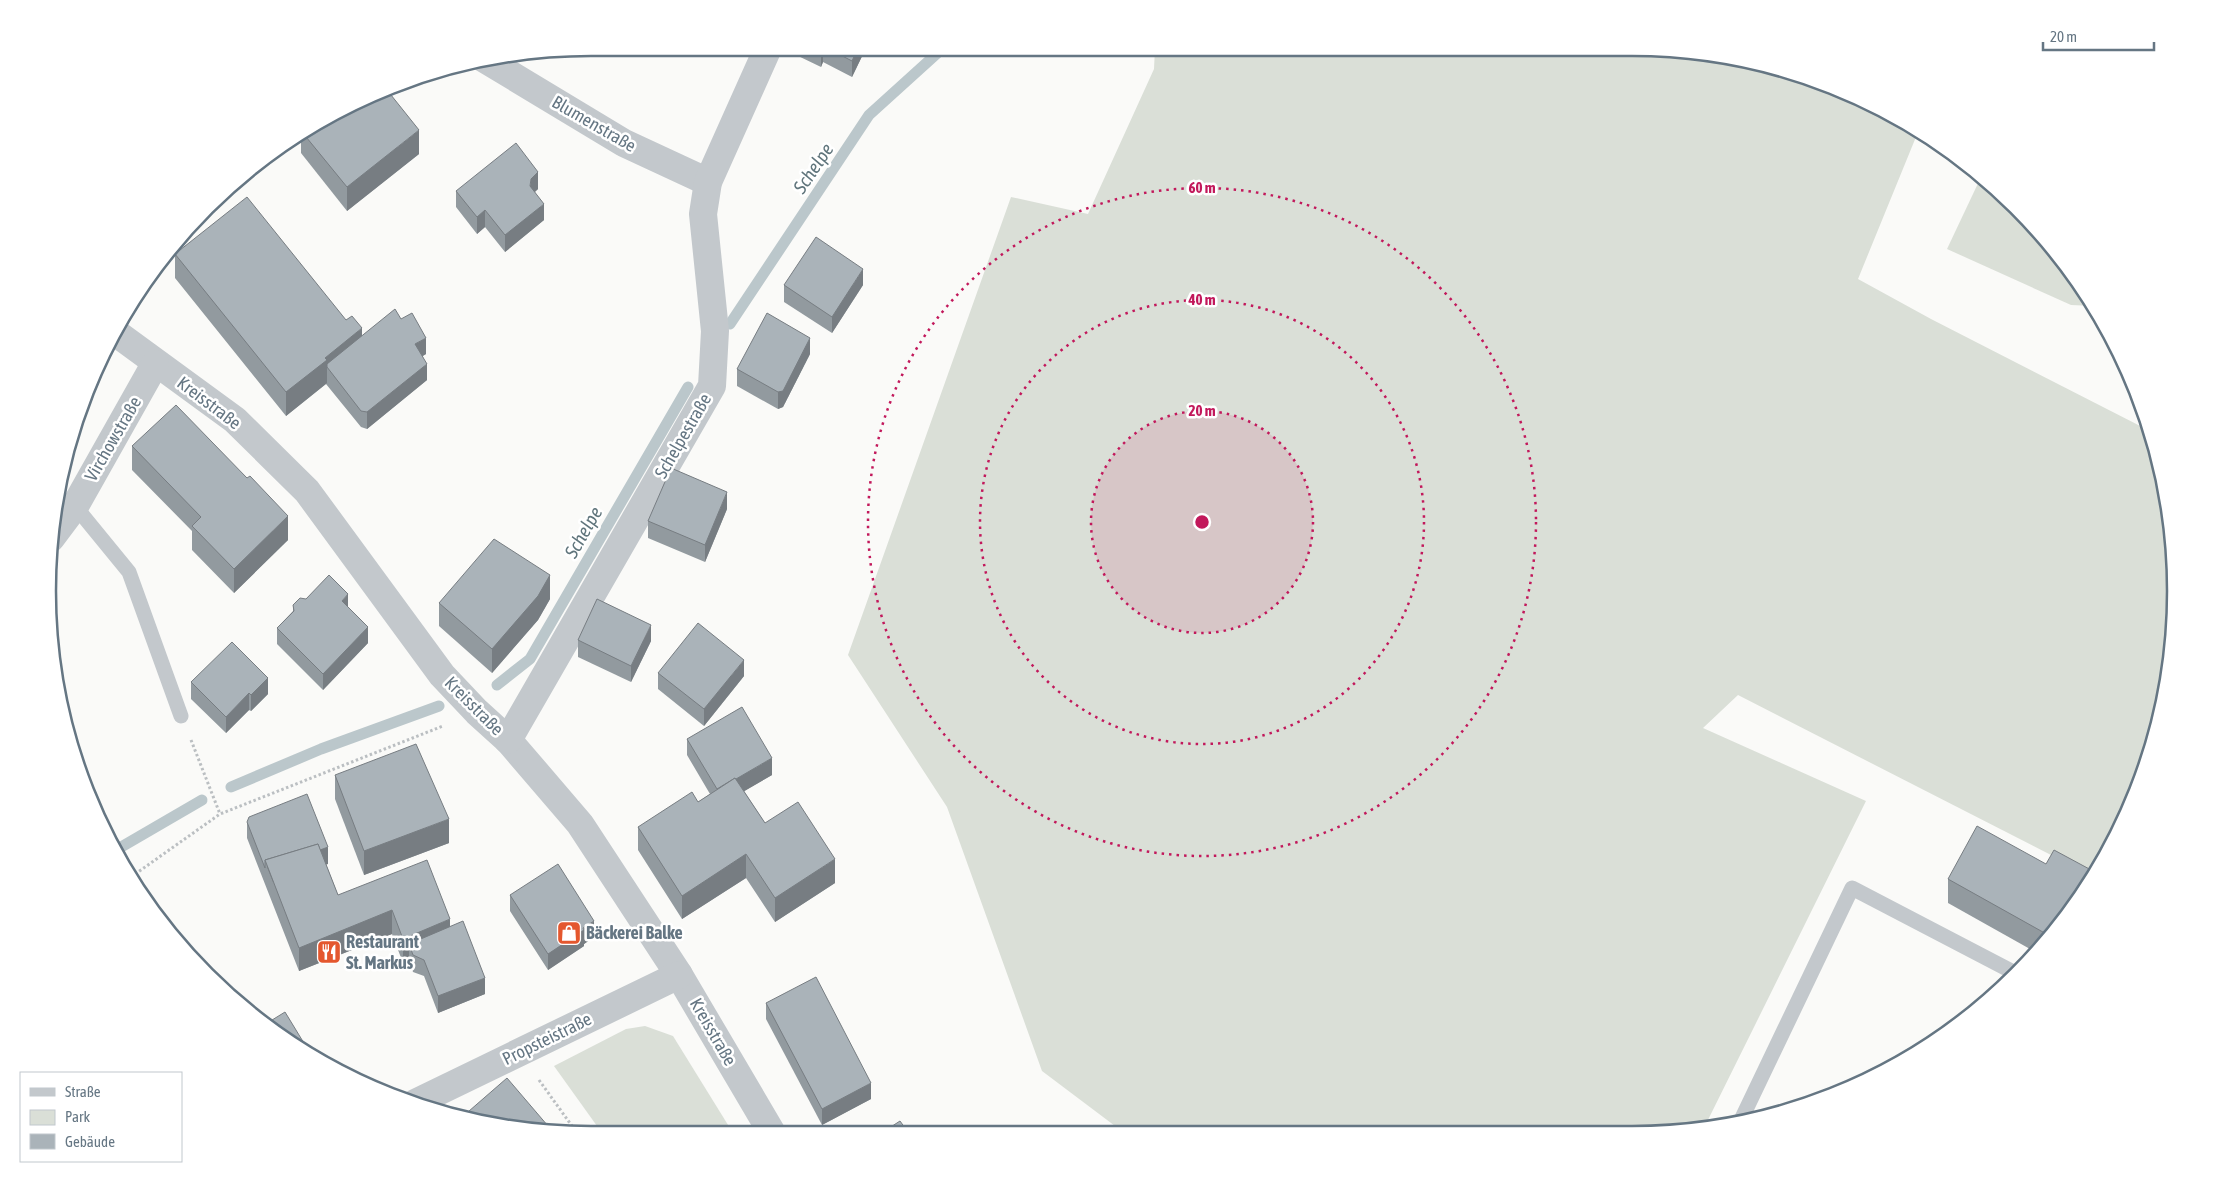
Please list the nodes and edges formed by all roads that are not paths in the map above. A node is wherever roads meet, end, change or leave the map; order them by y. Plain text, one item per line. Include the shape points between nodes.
1 (764, 56) edge
2 (495, 66) edge
3 (708, 182) junction
4 (121, 337) edge
5 (155, 364) junction
6 (74, 506) junction
7 (60, 526) edge
8 (181, 716) road end
9 (508, 740) junction
10 (2009, 970) edge
11 (679, 975) junction
12 (424, 1099) edge
13 (1745, 1113) edge
14 (768, 1126) edge

1 - 3 street, Schelpestraße
2 - 3 street, Blumenstraße via 624,143
3 - 9 street, Schelpestraße via 703,214 715,331 712,386
4 - 5 street, Kreisstraße
5 - 6 street, Virchowstraße
5 - 9 street, Kreisstraße via 234,420 307,490 442,675
6 - 7 street, Virchowstraße
6 - 8 lane via 129,572
9 - 11 street, Kreisstraße via 580,824
10 - 13 lane via 1852,888
11 - 12 street, Propsteistraße
11 - 14 street, Kreisstraße

